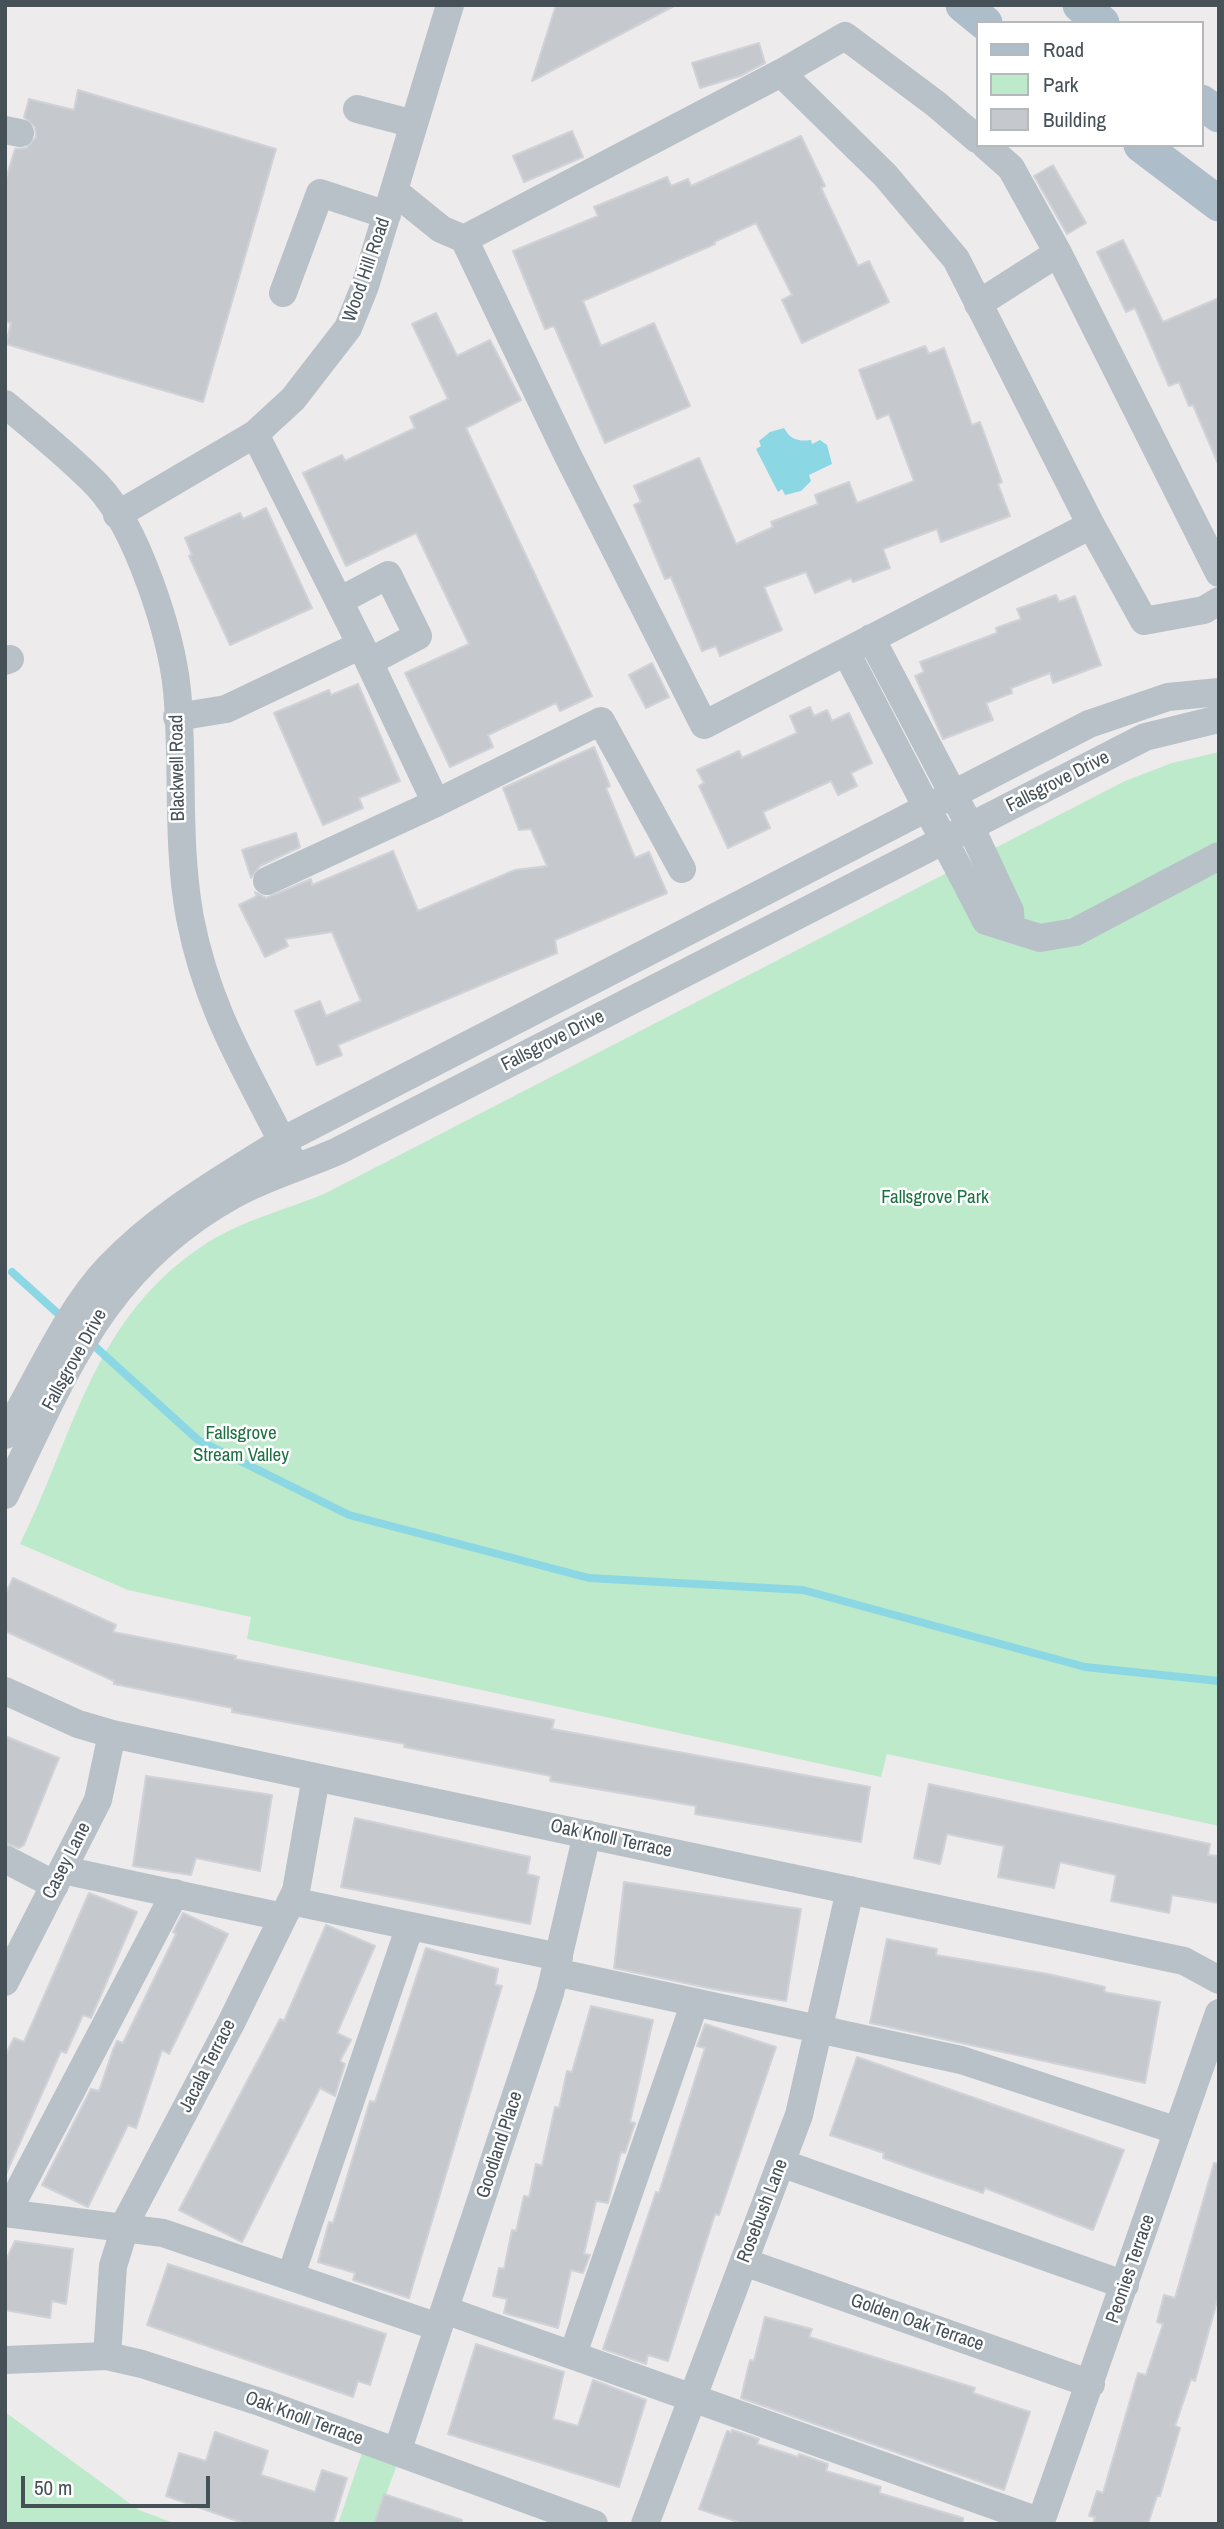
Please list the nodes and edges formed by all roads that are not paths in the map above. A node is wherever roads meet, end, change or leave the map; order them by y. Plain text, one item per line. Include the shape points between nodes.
1 (450, 5) edge
2 (963, 5) edge
3 (1080, 5) edge
4 (983, 21) edge
5 (1100, 21) edge
6 (781, 73) junction
7 (1203, 103) edge
8 (357, 109) dead end
9 (1219, 115) edge
10 (414, 124) junction
11 (976, 138) edge
12 (987, 147) edge
13 (1144, 147) edge
14 (390, 203) junction
15 (1219, 204) edge
16 (464, 239) junction
17 (1058, 253) junction
18 (283, 293) dead end
19 (978, 304) junction
20 (5, 404) edge
21 (255, 434) junction
22 (117, 515) junction
23 (1091, 525) junction
24 (1213, 543) edge
25 (1219, 573) edge
26 (339, 601) junction
27 (1219, 601) edge
28 (871, 638) junction
29 (846, 652) junction
30 (365, 653) junction
31 (1219, 692) edge
32 (177, 717) junction
33 (1219, 719) edge
34 (952, 795) junction
35 (436, 803) junction
36 (927, 808) junction
37 (970, 826) junction
38 (942, 840) junction
39 (1219, 856) edge
40 (682, 869) dead end
41 (267, 881) dead end
42 (1010, 928) junction
43 (282, 1141) junction
44 (295, 1168) junction
45 (85, 1317) junction
46 (68, 1346) junction
47 (5, 1435) edge
48 (5, 1495) edge
49 (5, 1691) edge
50 (112, 1734) junction
51 (316, 1777) junction
52 (587, 1834) junction
53 (5, 1859) edge
54 (59, 1877) junction
55 (850, 1890) junction
56 (175, 1893) junction
57 (287, 1909) junction
58 (410, 1926) junction
59 (557, 1965) junction
60 (1219, 1980) edge
61 (5, 1982) edge
62 (695, 2003) junction
63 (1219, 2013) edge
64 (819, 2029) junction
65 (1178, 2131) junction
66 (782, 2163) junction
67 (6, 2213) edge
68 (124, 2231) junction
69 (744, 2262) junction
70 (291, 2275) junction
71 (1125, 2286) junction
72 (442, 2318) junction
73 (573, 2354) junction
74 (107, 2356) junction
75 (5, 2360) edge
76 (1091, 2384) junction
77 (693, 2398) junction
78 (397, 2452) junction
79 (1041, 2523) edge
80 (594, 2524) edge
81 (645, 2524) edge

1 - 10 street, Wood Hill Road
2 - 4 main road
3 - 5 main road
6 - 11 street via 845,36
6 - 16 street
6 - 19 street via 885,175 956,259
7 - 9 main road
8 - 10 street
10 - 14 street, Wood Hill Road
12 - 17 street via 1011,168
13 - 15 main road
14 - 16 street
14 - 18 street via 320,193
14 - 21 street, Wood Hill Road via 348,328 293,399
16 - 29 street via 704,725
17 - 19 street
17 - 24 street
19 - 23 street
20 - 22 street, Blackwell Road via 99,486
21 - 22 street, Wood Hill Road
21 - 26 street
22 - 32 street, Blackwell Road via 136,544 158,610 177,689
23 - 27 street via 1144,621 1204,610
23 - 28 street
24 - 25 street
26 - 30 street
26 - 30 street via 388,575 418,636
28 - 29 street
28 - 34 street
29 - 36 street
30 - 32 street via 226,709
30 - 35 street
31 - 34 street, Fallsgrove Drive via 1168,698 1089,724
32 - 43 street, Blackwell Road via 180,836 190,918 207,986 236,1056
33 - 37 street, Fallsgrove Drive via 1145,737
34 - 36 street, Fallsgrove Drive
34 - 37 street
35 - 40 street via 601,721
35 - 41 street
36 - 38 street
36 - 43 street, Fallsgrove Drive
37 - 38 street, Fallsgrove Drive
37 - 42 street via 1010,911
38 - 42 street via 986,920
38 - 44 street, Fallsgrove Drive via 338,1151
39 - 42 street via 1074,932 1040,938
43 - 44 street, Blackwell Road
43 - 45 street, Fallsgrove Drive via 165,1217 108,1268
44 - 45 street, Fallsgrove Drive via 236,1194 175,1234
45 - 46 street, Fallsgrove Drive
46 - 47 street, Fallsgrove Drive
46 - 48 street, Fallsgrove Drive
49 - 50 street, Oak Knoll Terrace
50 - 51 street, Oak Knoll Terrace
50 - 54 street, Casey Lane via 98,1800
51 - 52 street, Oak Knoll Terrace
51 - 57 street, Jacala Terrace via 296,1891
52 - 55 street, Oak Knoll Terrace
52 - 59 street, Goodland Place
53 - 54 street
54 - 56 street
54 - 61 street, Casey Lane
55 - 60 street, Oak Knoll Terrace via 1184,1961
55 - 64 street, Rosebush Lane
56 - 57 street
56 - 67 street
57 - 58 street
57 - 68 street, Jacala Terrace
58 - 59 street
58 - 70 street
59 - 62 street
59 - 72 street, Goodland Place
62 - 64 street
62 - 73 street
63 - 65 street, Peonies Terrace
64 - 65 street via 961,2060
64 - 66 street, Rosebush Lane via 799,2115
65 - 71 street, Peonies Terrace
66 - 69 street, Rosebush Lane
66 - 71 street
67 - 68 street
68 - 70 street via 163,2234
68 - 74 street, Jacala Terrace via 113,2266
69 - 76 street, Golden Oak Terrace
69 - 77 street, Rosebush Lane
70 - 72 street
71 - 76 street, Peonies Terrace
72 - 73 street
72 - 78 street, Goodland Place
73 - 77 street
74 - 75 street, Oak Knoll Terrace
74 - 78 street, Oak Knoll Terrace via 263,2403
76 - 79 street, Peonies Terrace
77 - 79 street
77 - 81 street, Rosebush Lane
78 - 80 street, Oak Knoll Terrace

